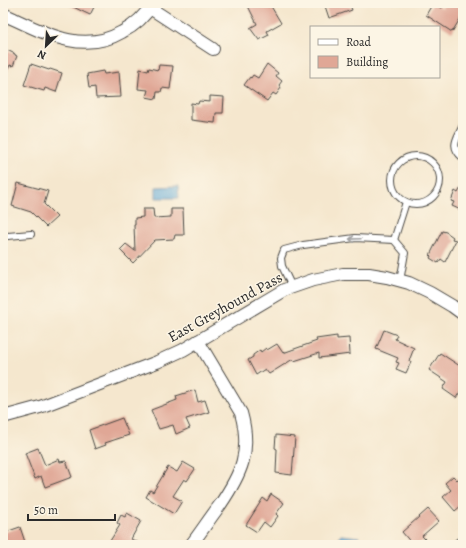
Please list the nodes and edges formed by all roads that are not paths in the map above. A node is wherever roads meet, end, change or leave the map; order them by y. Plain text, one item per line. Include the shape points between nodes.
1 (152, 5) edge
2 (3, 14) edge
3 (213, 49) dead end
4 (463, 125) edge
5 (463, 158) edge
6 (406, 202) junction
7 (31, 234) dead end
8 (3, 235) edge
9 (394, 240) junction
10 (400, 281) junction
11 (292, 287) junction
12 (463, 314) edge
13 (198, 341) junction
14 (3, 417) edge
15 (463, 542) edge
16 (191, 545) edge
17 (459, 545) edge

1 - 2 street via 134,26 114,37 81,42 54,37
1 - 3 street
4 - 5 lane via 454,144 456,152
6 - 6 lane via 422,204 435,195 440,180 435,166 429,160 414,156 406,158 395,169 392,184 399,198
6 - 9 lane
7 - 8 lane
9 - 10 lane via 405,253
9 -> 11 lane via 354,238 284,250 282,266
10 - 11 street, East Greyhound Pass via 369,274 343,274
10 - 12 street, East Greyhound Pass via 430,293
11 - 13 street, East Greyhound Pass
13 - 14 street, East Greyhound Pass via 126,375 40,407
13 - 16 street via 241,414 246,442 240,472
15 - 17 street

